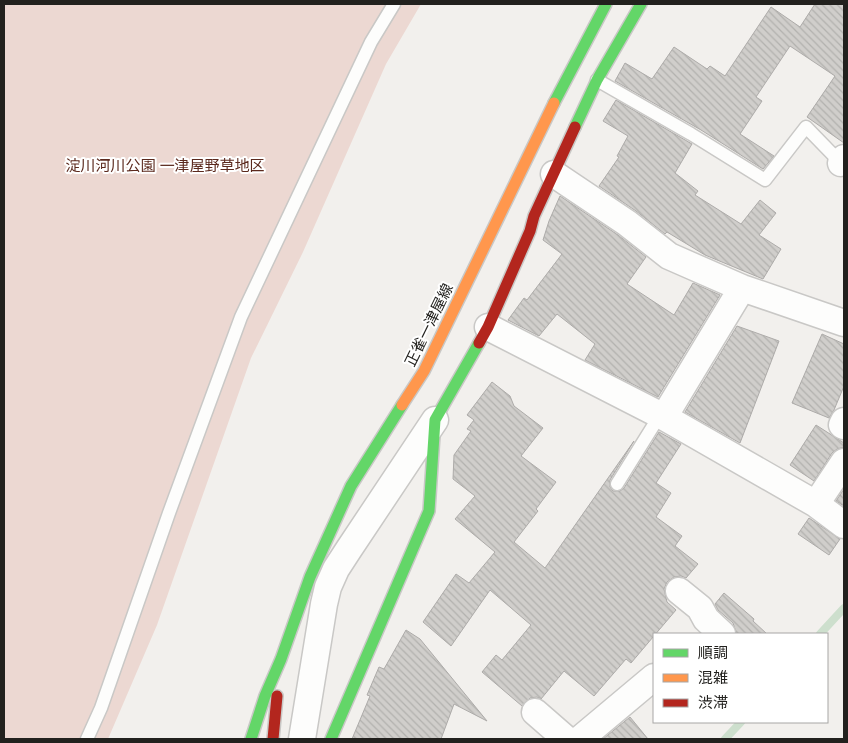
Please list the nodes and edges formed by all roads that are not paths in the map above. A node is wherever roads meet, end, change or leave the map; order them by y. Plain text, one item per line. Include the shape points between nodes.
1 (394, 4) edge
2 (606, 4) edge
3 (641, 4) edge
4 (597, 80) junction
5 (843, 163) edge
6 (554, 174) junction
7 (742, 288) junction
8 (844, 324) edge
9 (488, 327) junction
10 (662, 416) junction
11 (435, 420) junction
12 (844, 421) edge
13 (844, 426) edge
14 (844, 462) edge
15 (617, 484) dead end
16 (816, 504) junction
17 (844, 525) edge
18 (679, 591) dead end
19 (706, 629) edge
20 (281, 659) junction
21 (653, 678) edge
22 (535, 712) dead end
23 (87, 739) edge
24 (251, 739) edge
25 (273, 739) edge
26 (302, 739) edge
27 (331, 739) edge
28 (566, 739) edge
29 (580, 739) edge

1 - 23 lane via 371,42 241,317 101,708
2 - 20 main road, 正雀一津屋線 via 542,127 424,371 351,486 310,577
3 - 4 main road
4 - 5 lane via 765,180 806,127
4 - 6 main road
6 - 7 street via 669,256
6 - 9 main road
7 - 8 street
7 - 10 street
9 - 10 street
9 - 11 main road
10 - 15 lane
10 - 16 street
11 - 26 street via 336,569 328,587
11 - 27 main road via 429,511
12 - 13 street
14 - 16 street
16 - 17 street
18 - 19 street via 700,608
20 - 24 main road, 正雀一津屋線
20 - 25 main road, 正雀一津屋線
21 - 29 street
22 - 28 street

